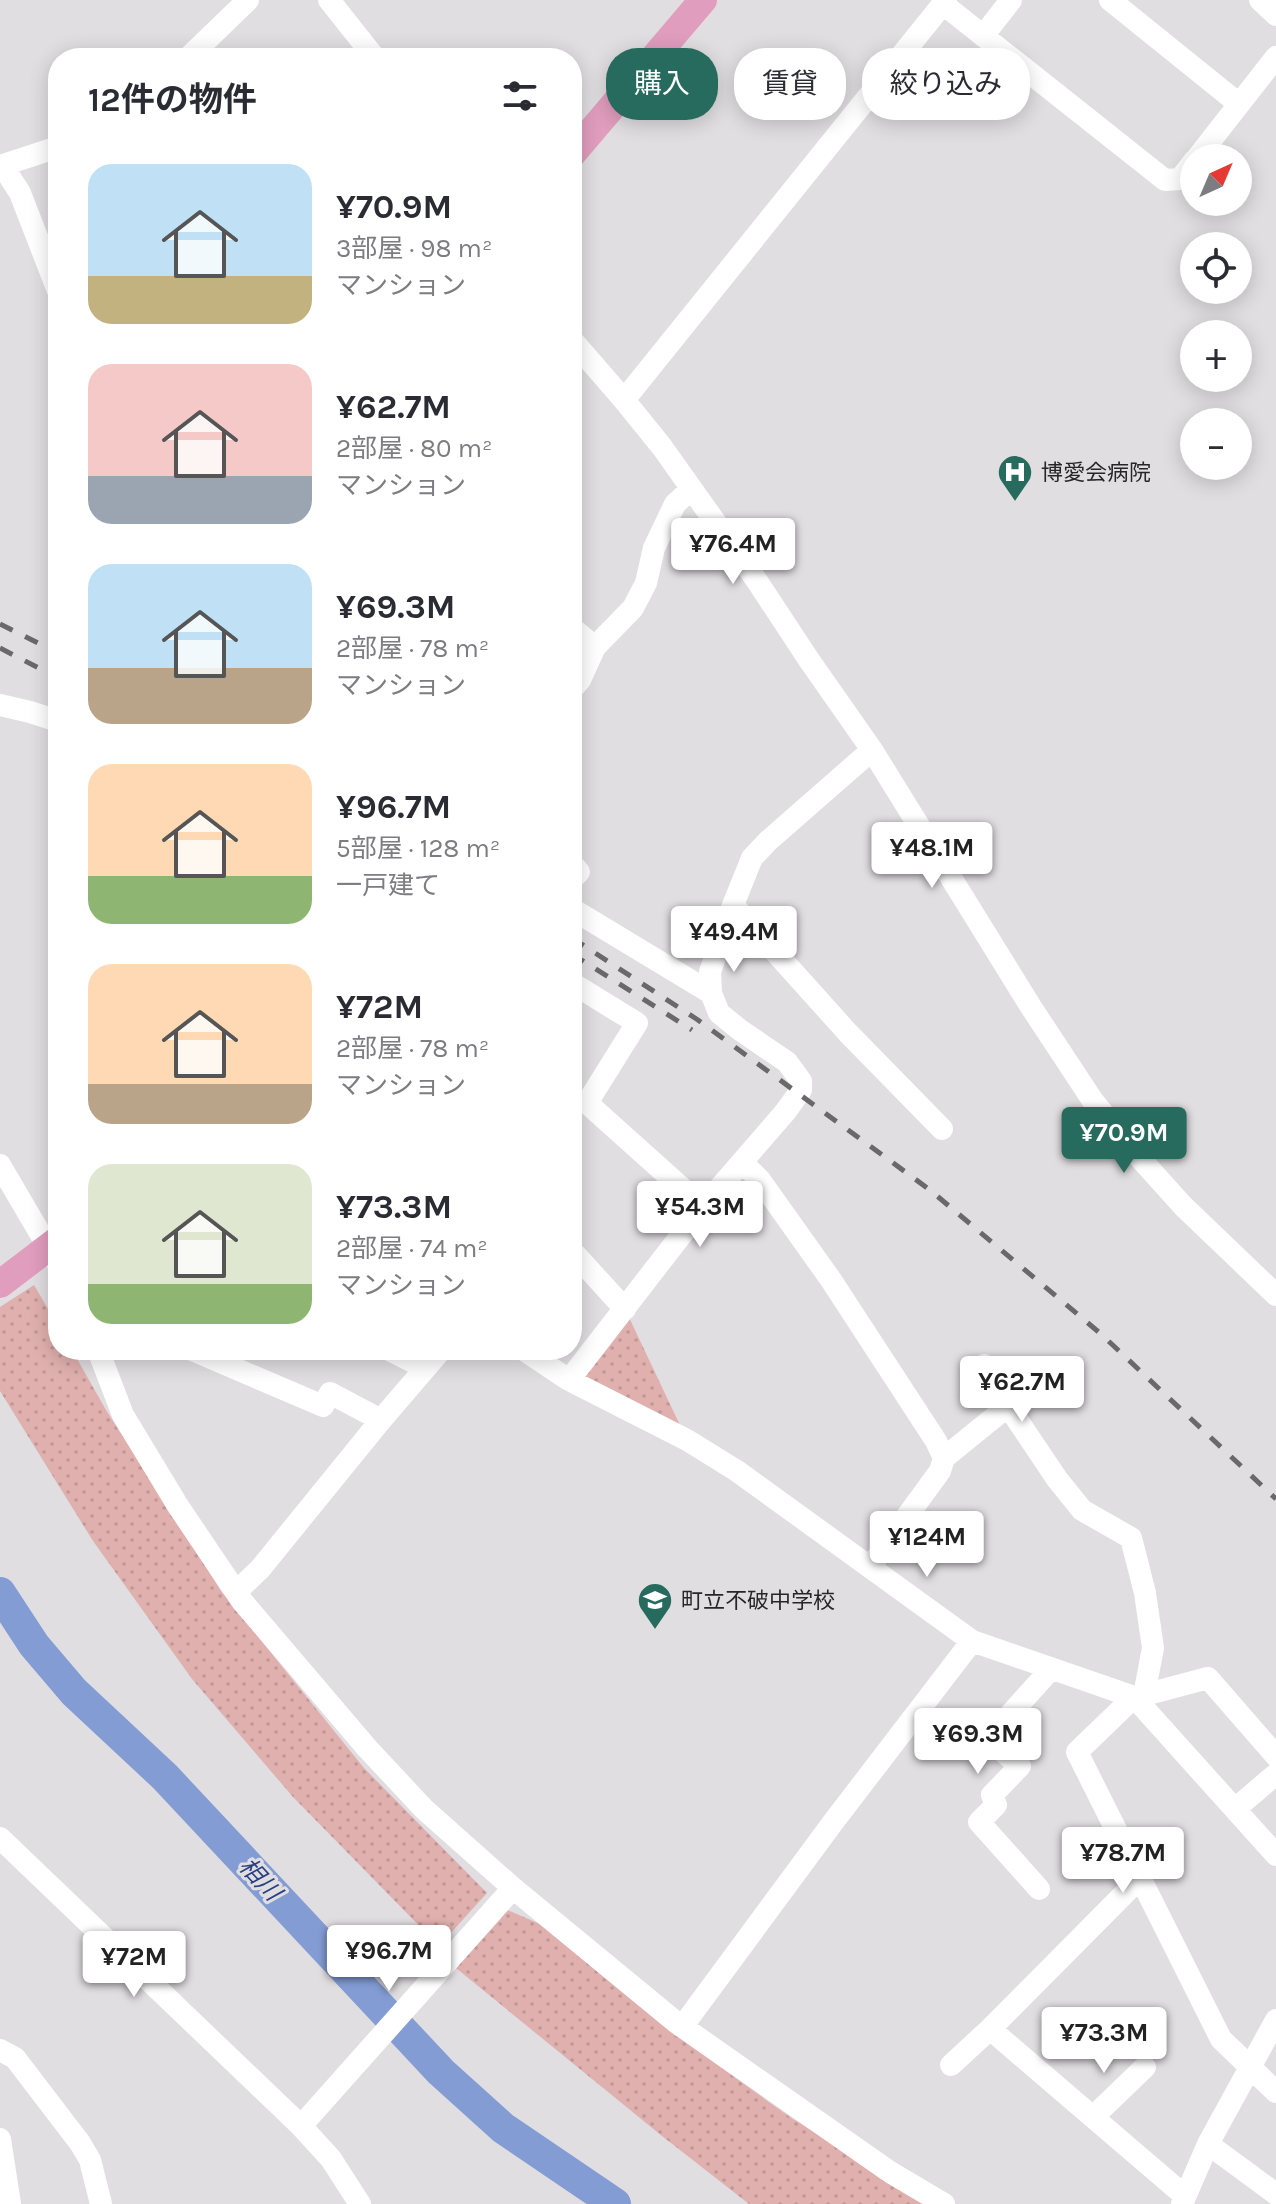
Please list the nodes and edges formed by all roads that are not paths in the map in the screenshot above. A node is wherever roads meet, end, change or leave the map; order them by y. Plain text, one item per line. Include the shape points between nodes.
1 (248, 0) edge
2 (329, 0) edge
3 (703, 0) edge
4 (1011, 0) edge
5 (1110, 0) edge
6 (1260, 0) edge
7 (945, 2) edge
8 (1276, 15) edge
9 (983, 36) junction
10 (198, 48) edge
11 (367, 48) edge
12 (1276, 57) edge
13 (1239, 104) junction
14 (582, 142) edge
15 (1208, 144) edge
16 (48, 150) edge
17 (1, 166) edge
18 (1180, 179) edge
19 (48, 265) edge
20 (582, 352) edge
21 (624, 400) junction
22 (691, 489) junction
23 (582, 636) edge
24 (595, 647) junction
25 (582, 676) edge
26 (0, 705) edge
27 (48, 718) edge
28 (872, 750) junction
29 (733, 905) junction
30 (582, 915) edge
31 (582, 989) edge
32 (711, 993) junction
33 (942, 1129) dead end
34 (742, 1162) junction
35 (0, 1165) edge
36 (703, 1207) junction
37 (48, 1239) edge
38 (48, 1254) edge
39 (582, 1262) edge
40 (10, 1276) edge
41 (1276, 1295) edge
42 (625, 1309) junction
43 (102, 1360) edge
44 (215, 1360) edge
45 (409, 1360) edge
46 (432, 1360) edge
47 (539, 1360) edge
48 (984, 1365) dead end
49 (425, 1368) junction
50 (569, 1380) junction
51 (1008, 1406) junction
52 (381, 1420) junction
53 (944, 1458) junction
54 (870, 1567) junction
55 (236, 1592) junction
56 (972, 1641) junction
57 (1051, 1669) junction
58 (1139, 1696) junction
59 (1276, 1756) edge
60 (1276, 1774) edge
61 (1235, 1809) junction
62 (0, 1838) edge
63 (1276, 1855) edge
64 (1140, 1878) junction
65 (1039, 1889) dead end
66 (507, 1895) junction
67 (1276, 2020) edge
68 (682, 2027) junction
69 (990, 2029) junction
70 (0, 2050) edge
71 (951, 2065) dead end
72 (1145, 2067) dead end
73 (1250, 2067) junction
74 (1276, 2092) edge
75 (1093, 2117) junction
76 (306, 2120) junction
77 (0, 2139) edge
78 (1208, 2144) junction
79 (1276, 2194) edge
80 (6, 2200) edge
81 (1183, 2200) edge
82 (101, 2204) edge
83 (360, 2204) edge
84 (944, 2204) edge

1 - 10 street
2 - 11 street
3 - 14 main road
4 - 9 street
5 - 13 street
6 - 8 street
7 - 9 street
7 - 21 street
9 - 18 street via 1165,180
12 - 13 street
13 - 15 street
16 - 17 street
17 - 19 street via 20,193
20 - 21 street
21 - 22 street
22 - 24 street via 675,504 633,608
22 - 28 street
23 - 24 street
24 - 25 street
26 - 27 street
28 - 29 street via 752,858
28 - 41 street via 1093,1101 1183,1206
29 - 32 street via 710,972
29 - 33 street
30 - 32 street
31 - 36 street via 637,1023 587,1103
32 - 34 street via 719,1013 787,1062 801,1081 792,1103
34 - 36 street
34 - 53 street via 831,1280
35 - 37 street
36 - 42 street
38 - 40 main road
39 - 42 street
42 - 50 street
43 - 55 street via 123,1415
44 - 52 street via 323,1406 330,1393
45 - 49 street
46 - 49 street
47 - 50 street
48 - 51 street
49 - 52 street
50 - 54 street via 737,1471
51 - 53 street
51 - 58 street via 1082,1510 1131,1538 1153,1648
52 - 55 street
53 - 54 street
54 - 56 street
55 - 66 street via 367,1748
56 - 57 street
56 - 68 street
57 - 58 street
57 - 65 street via 988,1739 1020,1766 992,1795 996,1805 979,1822
58 - 59 street via 1208,1678
58 - 61 street
58 - 64 street via 1077,1752
60 - 61 street
61 - 63 street
62 - 76 street
64 - 69 street
64 - 73 street via 1221,2039
66 - 68 street
66 - 76 street
67 - 73 street
68 - 84 street
69 - 71 street
69 - 75 street
70 - 82 street via 15,2058 80,2143
72 - 75 street
73 - 74 street
73 - 78 street
75 - 81 street
76 - 83 street
77 - 80 street
78 - 79 street
78 - 81 street

